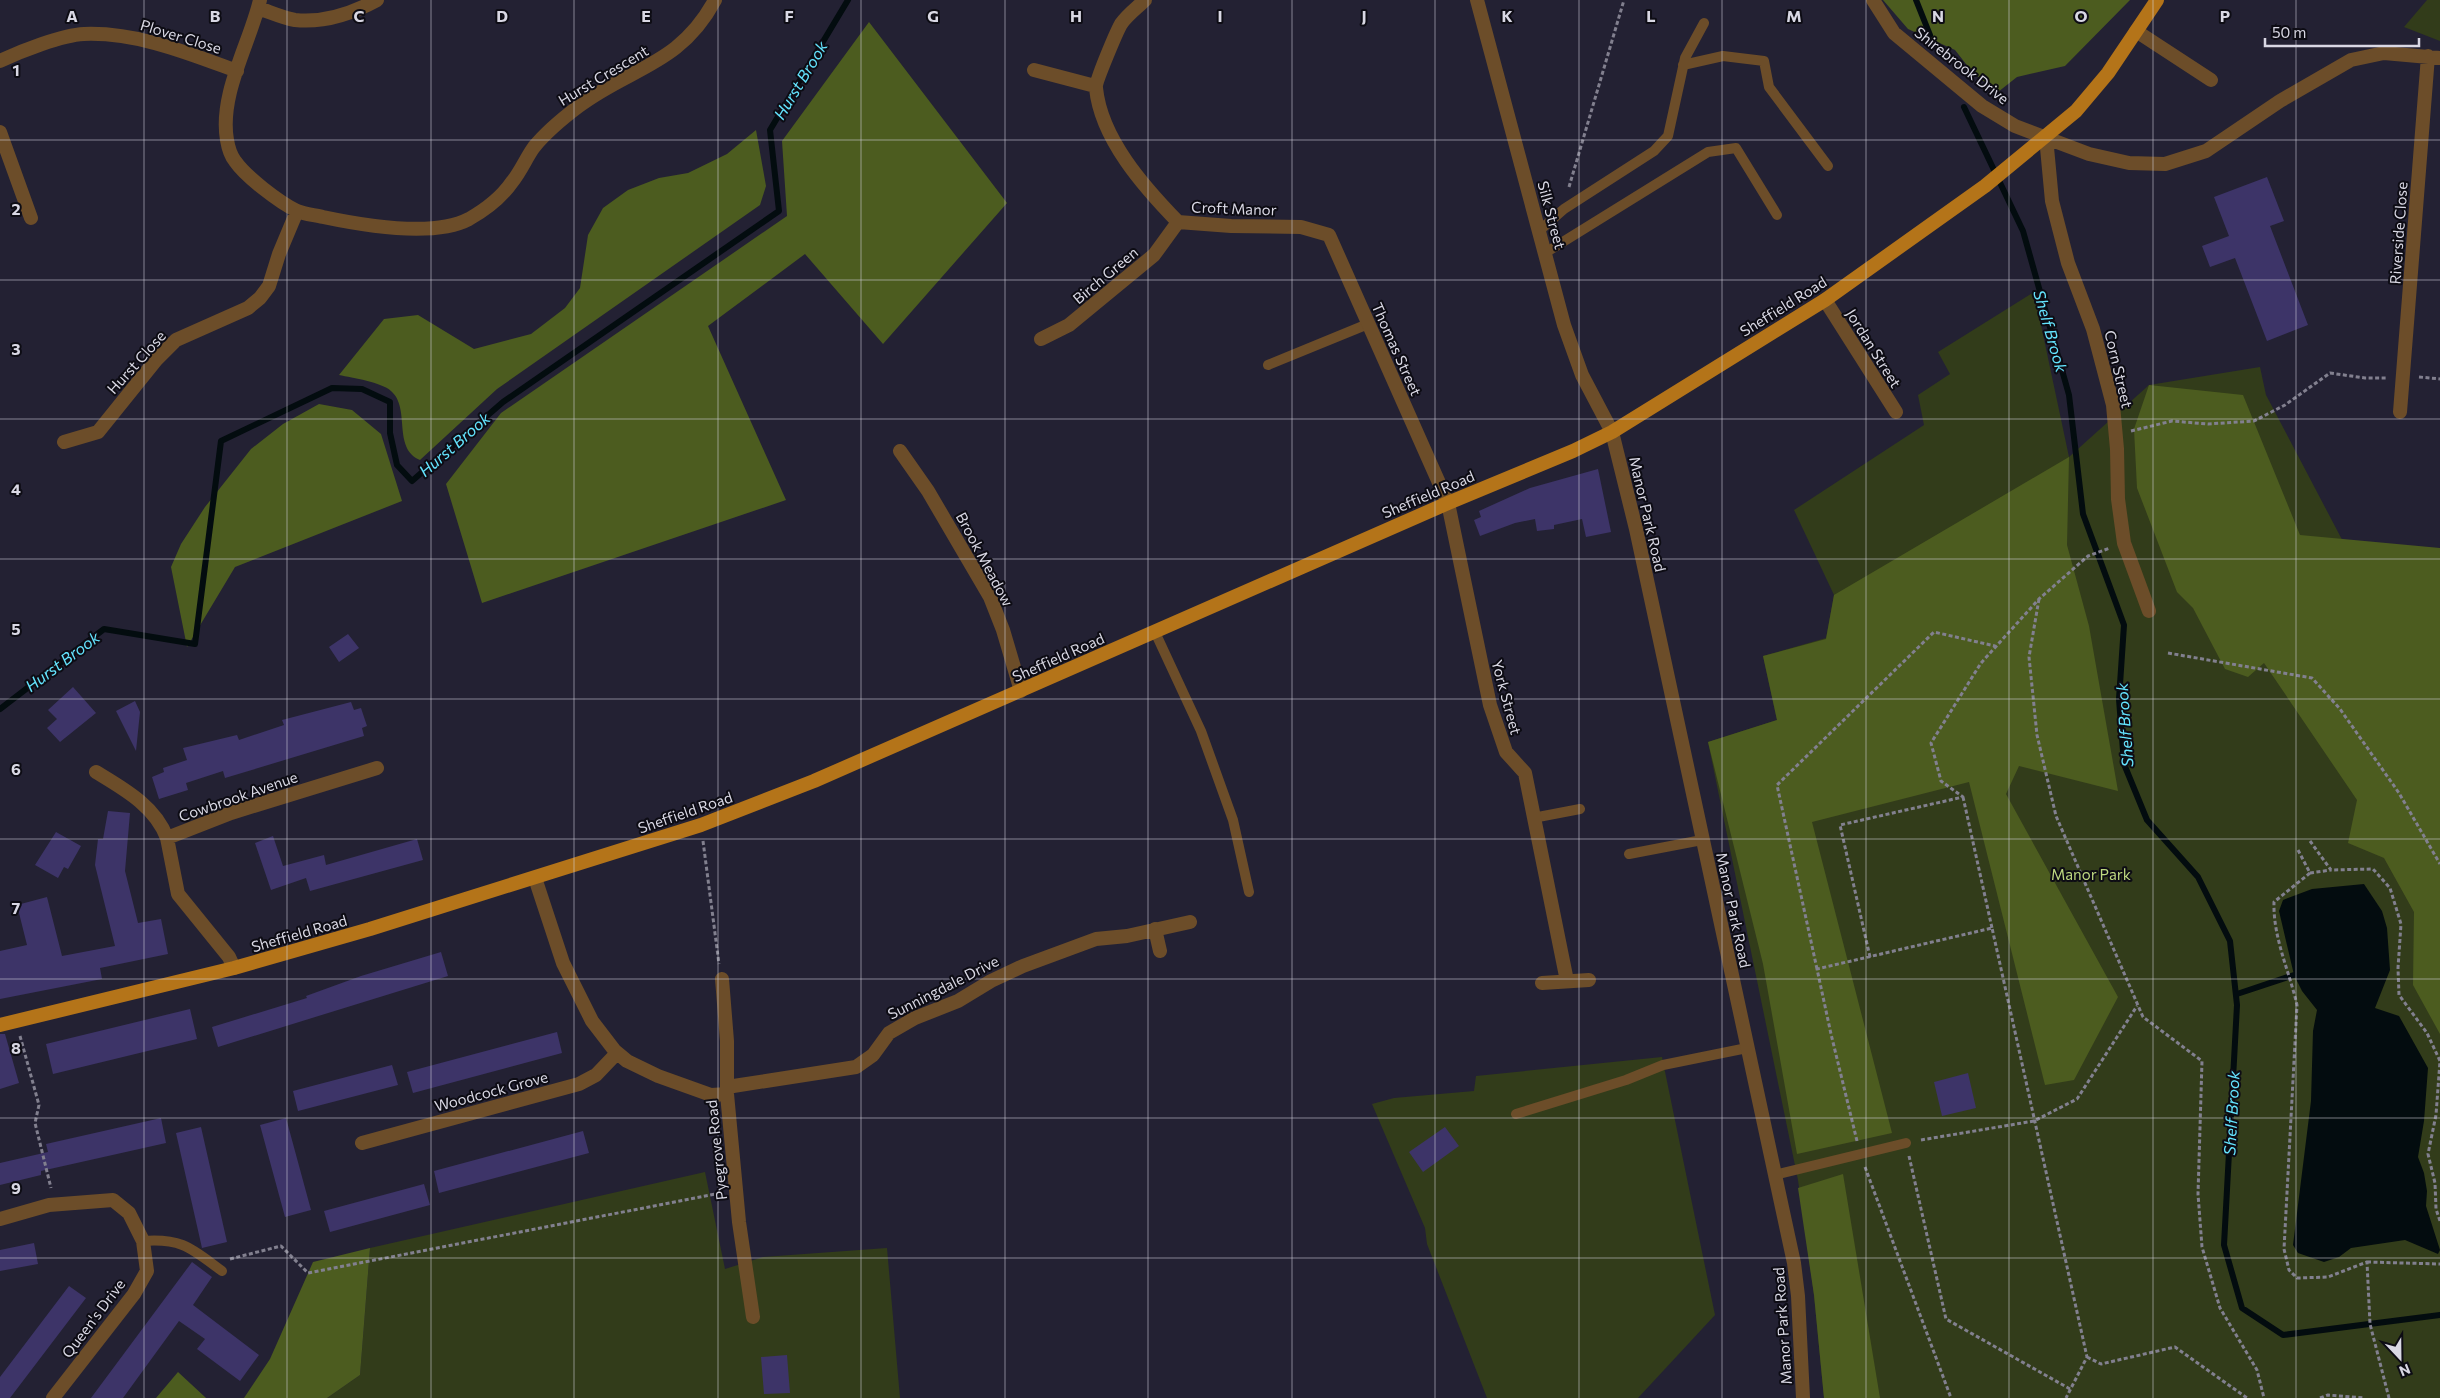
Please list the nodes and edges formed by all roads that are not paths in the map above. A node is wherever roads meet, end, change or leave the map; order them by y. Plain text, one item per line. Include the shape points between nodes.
1 (377, 0) edge
2 (715, 0) edge
3 (1145, 0) edge
4 (1477, 0) edge
5 (1873, 0) edge
6 (2157, 0) edge
7 (259, 4) edge
8 (1704, 23) dead end
9 (2136, 31) junction
10 (2434, 57) edge
11 (0, 61) edge
12 (1683, 65) junction
13 (1034, 70) dead end
14 (237, 71) junction
15 (2211, 80) dead end
16 (1095, 86) junction
17 (0, 132) edge
18 (2046, 137) junction
19 (1828, 166) dead end
20 (298, 211) junction
21 (1777, 215) dead end
22 (31, 218) dead end
23 (1178, 222) junction
24 (1301, 227) joint
25 (1539, 231) junction
26 (1545, 253) junction
27 (1825, 300) junction
28 (1368, 324) junction
29 (1041, 339) dead end
30 (1268, 365) dead end
31 (1896, 412) dead end
32 (2400, 412) dead end
33 (1612, 432) junction
34 (64, 442) dead end
35 (900, 451) dead end
36 (1448, 503) junction
37 (2150, 611) dead end
38 (1155, 632) junction
39 (1021, 691) junction
40 (377, 768) dead end
41 (96, 772) dead end
42 (1580, 810) dead end
43 (1533, 818) junction
44 (167, 838) junction
45 (1702, 840) junction
46 (1629, 854) dead end
47 (535, 878) junction
48 (1249, 892) dead end
49 (1190, 922) dead end
50 (1155, 929) junction
51 (1160, 952) dead end
52 (234, 968) junction
53 (722, 979) road end
54 (1588, 980) dead end
55 (1567, 981) junction
56 (1542, 983) dead end
57 (0, 1025) edge
58 (1747, 1048) junction
59 (617, 1053) junction
60 (727, 1091) junction
61 (1516, 1114) dead end
62 (362, 1143) dead end
63 (1906, 1143) road end
64 (1774, 1175) junction
65 (0, 1219) edge
66 (143, 1241) junction
67 (222, 1271) dead end
68 (753, 1317) dead end
69 (53, 1398) edge
70 (1804, 1398) edge

1 - 7 street via 329,18 295,20
2 - 20 street, Hurst Crescent via 685,40 656,63 587,100 560,121 534,147 512,183 489,207 466,220 440,227 388,228
3 - 16 street via 1121,24
4 - 25 street, Silk Street
5 - 18 street, Shirebrook Drive via 1894,33 1954,84 2015,126
6 - 9 main road, Sheffield Road
7 - 14 street, Hurst Crescent
8 - 12 lane
9 - 15 street
9 - 18 main road, Sheffield Road via 2108,73 2076,111
10 - 18 street, Shirebrook Drive via 2384,53 2351,60 2280,101 2206,151 2165,164 2129,163 2089,154
10 - 32 street, Riverside Close
11 - 14 street, Plover Close via 25,49 83,34 138,38
12 - 19 lane via 1723,56 1764,61 1769,87
12 - 25 lane via 1668,136 1654,151 1564,209
13 - 16 street
14 - 20 street, Hurst Crescent via 228,105 227,138 234,160 252,180
16 - 23 street, Croft Manor via 1105,120 1125,160
17 - 22 street
18 - 27 main road, Sheffield Road via 1985,186
18 - 37 street, Corn Street via 2052,201 2068,263 2094,330 2113,405 2124,543
20 - 34 street, Hurst Close via 269,286 260,298 248,308 176,340 98,432
21 - 26 lane via 1736,148 1708,152
23 - 24 street, Croft Manor
23 - 29 street, Birch Green via 1154,256 1069,325
24 - 28 street, Thomas Street via 1329,235
25 - 26 street, Silk Street
26 - 33 street, Silk Street via 1564,325 1582,375
27 - 31 street, Jordan Street
27 - 33 main road, Sheffield Road
28 - 30 lane
28 - 36 street, Thomas Street
33 - 36 main road, Sheffield Road
33 - 45 street, Manor Park Road via 1636,529
35 - 39 street, Brook Meadow via 928,491 990,598
36 - 38 main road, Sheffield Road
36 - 43 street, York Street via 1490,705 1506,752 1525,773
38 - 39 main road, Sheffield Road
38 - 48 lane via 1201,731 1230,811
39 - 47 main road, Sheffield Road via 754,806
40 - 44 street, Cowbrook Avenue via 231,813
41 - 44 street via 135,797 159,822
42 - 43 lane
43 - 55 street, York Street
44 - 52 street, Cowbrook Avenue via 178,894
45 - 46 lane
45 - 58 street, Manor Park Road
47 - 52 main road, Sheffield Road
47 - 59 street via 563,962 592,1021
49 - 50 street, Sunningdale Drive
50 - 51 street
50 - 60 street, Sunningdale Drive via 1096,939 991,981 958,1001 915,1018 889,1033 873,1055 856,1068
52 - 57 main road, Sheffield Road
53 - 60 street, Pyegrove Road
54 - 55 street
55 - 56 street
58 - 61 lane via 1663,1065 1626,1080
58 - 64 street, Manor Park Road
59 - 60 street via 667,1080 711,1095
59 - 62 street, Woodcock Grove via 596,1075 579,1084
60 - 68 street, Pyegrove Road via 739,1222
63 - 64 lane
64 - 70 street, Manor Park Road via 1794,1263
65 - 66 street, Queen's Drive via 56,1205 113,1200 129,1213
66 - 67 lane via 176,1242
66 - 69 street, Queen's Drive via 147,1271 134,1294

